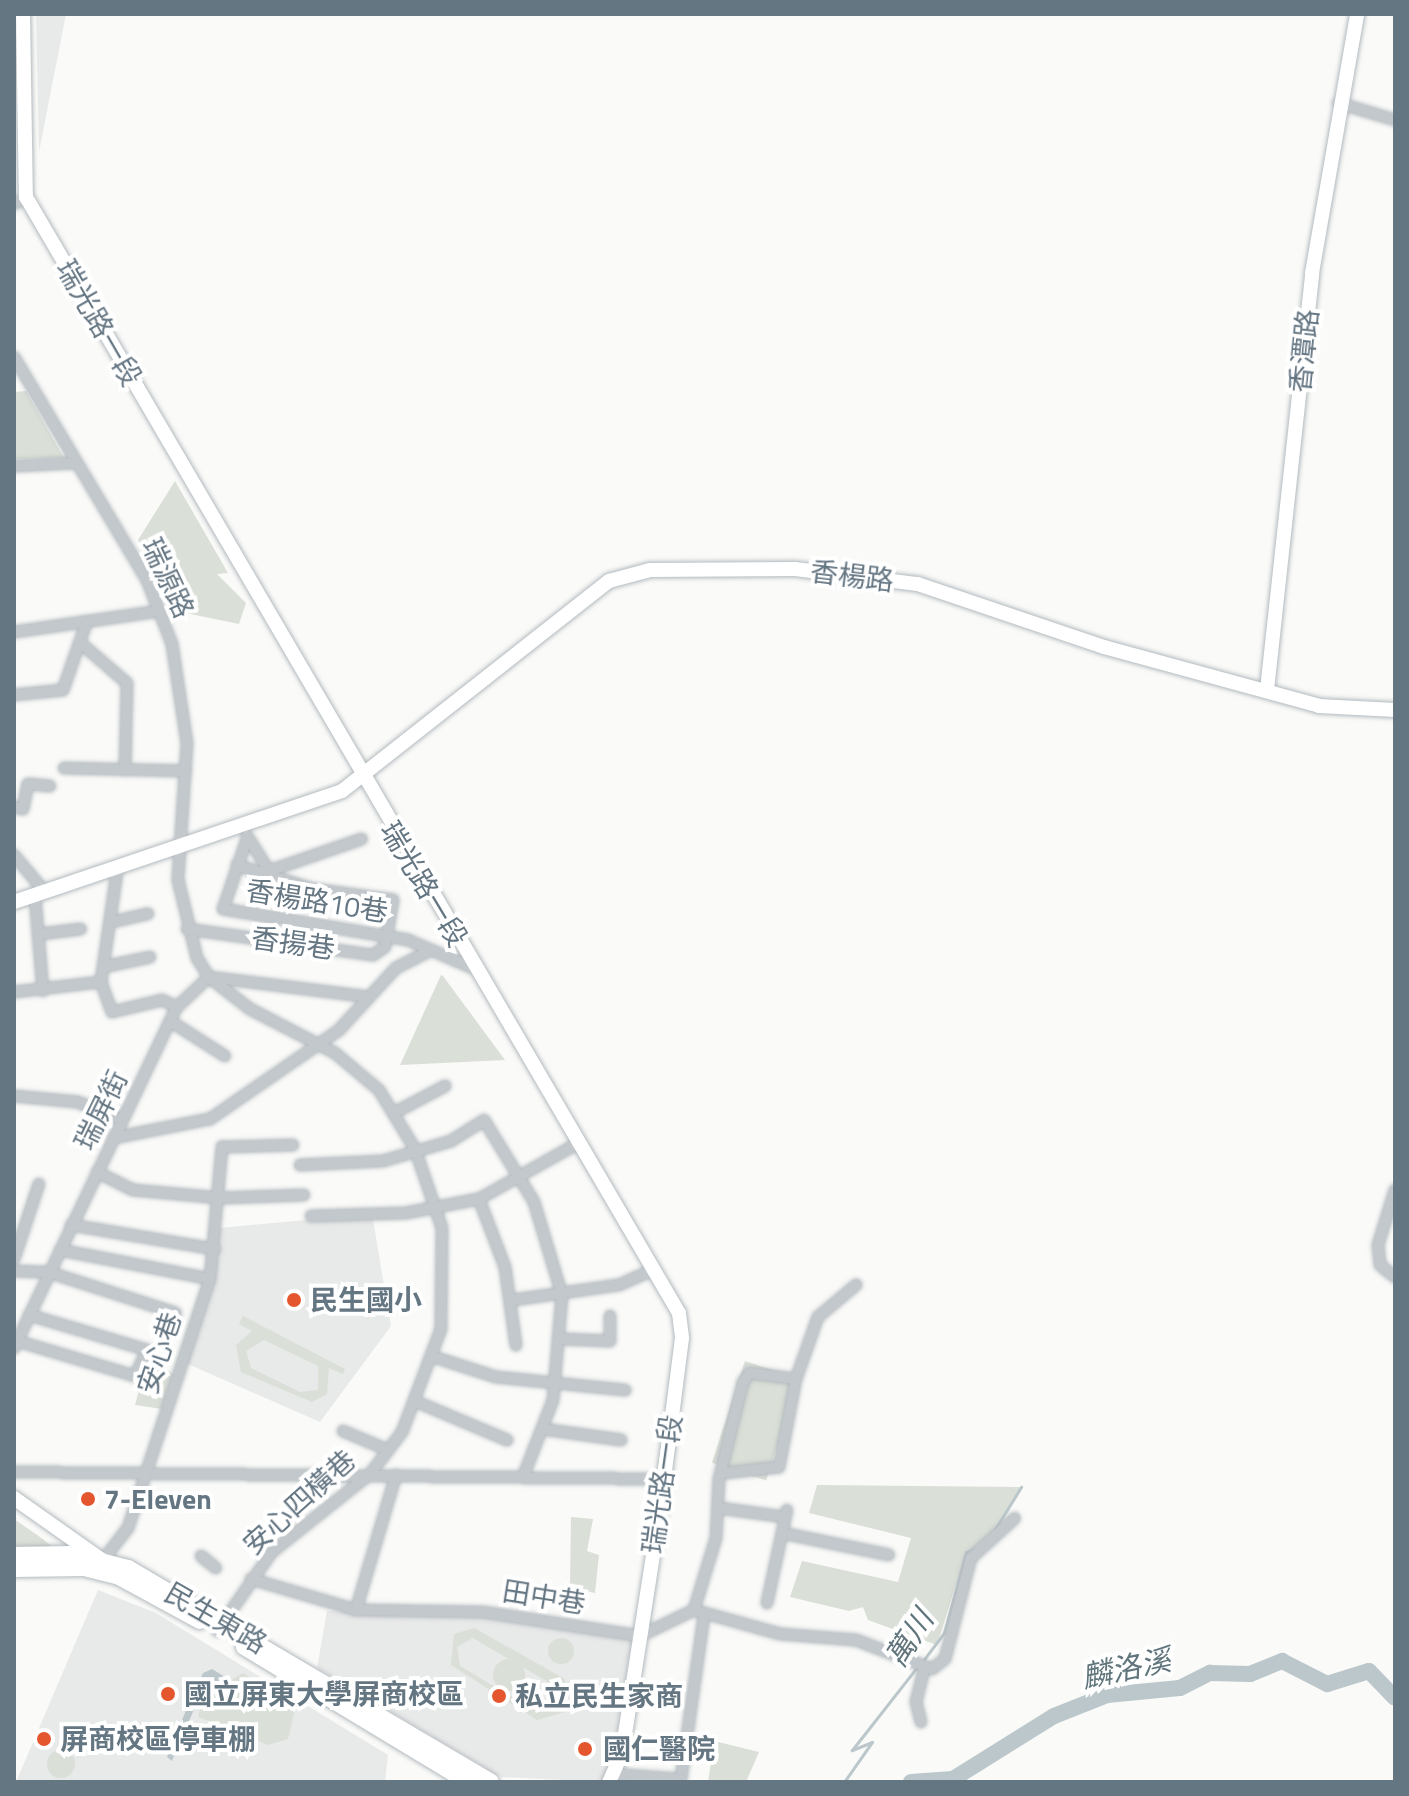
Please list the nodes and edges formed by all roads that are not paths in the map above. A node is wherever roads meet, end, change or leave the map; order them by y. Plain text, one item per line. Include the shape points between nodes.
1 (23, 14) edge
2 (1357, 14) edge
3 (1338, 103) junction
4 (1395, 120) edge
5 (20, 201) edge
6 (14, 357) edge
7 (76, 463) junction
8 (14, 466) edge
9 (159, 611) junction
10 (87, 621) junction
11 (14, 632) edge
12 (84, 646) junction
13 (1267, 690) junction
14 (14, 695) edge
15 (1395, 710) edge
16 (64, 768) dead end
17 (125, 770) junction
18 (186, 771) junction
19 (358, 775) junction
20 (50, 786) dead end
21 (14, 807) edge
22 (246, 831) junction
23 (362, 839) dead end
24 (177, 847) junction
25 (14, 855) edge
26 (118, 865) junction
27 (237, 865) junction
28 (269, 871) junction
29 (40, 894) junction
30 (14, 902) edge
31 (148, 914) dead end
32 (112, 922) junction
33 (81, 929) dead end
34 (187, 929) junction
35 (40, 934) junction
36 (387, 936) junction
37 (426, 953) junction
38 (150, 957) dead end
39 (103, 967) junction
40 (475, 969) junction
41 (209, 977) junction
42 (101, 982) junction
43 (43, 991) junction
44 (14, 992) edge
45 (369, 997) junction
46 (177, 1007) junction
47 (170, 1021) junction
48 (319, 1045) junction
49 (225, 1056) dead end
50 (445, 1086) dead end
51 (14, 1096) edge
52 (394, 1113) junction
53 (122, 1120) junction
54 (113, 1138) junction
55 (580, 1142) junction
56 (293, 1145) dead end
57 (415, 1149) junction
58 (300, 1165) dead end
59 (97, 1172) junction
60 (522, 1177) junction
61 (39, 1184) dead end
62 (1395, 1190) edge
63 (304, 1195) dead end
64 (221, 1198) junction
65 (479, 1199) junction
66 (436, 1206) junction
67 (311, 1216) dead end
68 (71, 1225) junction
69 (215, 1249) junction
70 (60, 1250) junction
71 (14, 1259) edge
72 (655, 1269) junction
73 (14, 1271) edge
74 (48, 1272) junction
75 (1395, 1277) edge
76 (210, 1279) junction
77 (856, 1285) dead end
78 (562, 1295) junction
79 (513, 1300) junction
80 (176, 1313) dead end
81 (29, 1315) junction
82 (610, 1316) dead end
83 (561, 1339) junction
84 (15, 1344) edge
85 (516, 1345) dead end
86 (434, 1357) junction
87 (796, 1379) junction
88 (556, 1383) junction
89 (625, 1390) dead end
90 (417, 1402) junction
91 (542, 1429) junction
92 (343, 1431) dead end
93 (507, 1440) dead end
94 (621, 1440) dead end
95 (388, 1450) junction
96 (145, 1470) junction
97 (14, 1472) edge
98 (370, 1474) junction
99 (396, 1475) junction
100 (722, 1476) junction
101 (523, 1477) junction
102 (663, 1479) junction
103 (14, 1498) edge
104 (719, 1508) junction
105 (1015, 1518) dead end
106 (782, 1533) junction
107 (14, 1555) edge
108 (889, 1555) dead end
109 (201, 1556) dead end
110 (103, 1560) junction
111 (216, 1568) dead end
112 (14, 1569) edge
113 (119, 1577) junction
114 (251, 1579) junction
115 (767, 1603) dead end
116 (356, 1610) junction
117 (694, 1610) junction
118 (704, 1616) junction
119 (221, 1627) junction
120 (640, 1636) junction
121 (924, 1669) junction
122 (921, 1722) dead end
123 (611, 1778) edge
124 (468, 1782) edge
125 (491, 1782) edge

1 - 5 street, 瑞光路一段
2 - 3 street, 香潭路
3 - 4 street
3 - 13 street, 香潭路
5 - 19 street, 瑞光路一段
6 - 7 street, 瑞源路
7 - 8 street
7 - 9 street, 瑞源路
9 - 10 street
9 - 18 street, 瑞源路 via 177,663
10 - 11 street
10 - 12 street
12 - 14 street via 63,690
12 - 17 street via 127,683
13 - 15 street, 香楊路 via 1319,706
13 - 19 street, 香楊路 via 1104,647 918,584 795,569 650,570 609,581
16 - 17 street
17 - 18 street
18 - 24 street, 瑞源路
19 - 22 street via 330,797
19 - 40 street, 瑞光路一段
20 - 21 street via 28,784 23,809
22 - 24 street
22 - 27 street, 香楊路10巷
22 - 28 street, 香楊路10巷
23 - 28 street
24 - 26 street
24 - 34 street
25 - 29 street
26 - 29 street
26 - 32 street
27 - 28 street
27 - 36 street, 香楊路10巷 via 223,909
28 - 36 street via 313,889 393,900
29 - 30 street
29 - 35 street
31 - 32 street
32 - 39 street
33 - 35 street
34 - 36 street, 香揚巷 via 373,955
34 - 41 street
35 - 43 street
36 - 37 street, 香楊路10巷
37 - 40 street, 香楊路10巷
37 - 45 street via 396,968
38 - 39 street
39 - 42 street
40 - 55 street, 瑞光路一段
41 - 45 street, 香揚巷
41 - 46 street, 瑞屏街
41 - 48 street
42 - 43 street
42 - 46 street via 112,1012 162,1000
43 - 44 street
45 - 48 street
46 - 47 street, 瑞屏街
47 - 49 street
47 - 53 street, 瑞屏街
48 - 52 street via 379,1090
48 - 54 street via 210,1119
50 - 52 street
51 - 53 street via 78,1102
52 - 57 street
53 - 54 street, 瑞屏街
54 - 59 street, 瑞屏街
55 - 60 street
55 - 72 street, 瑞光路一段
56 - 64 street, 安心巷 via 222,1147
57 - 58 street via 383,1161
57 - 60 street via 451,1141 484,1120
57 - 66 street, 安心四橫巷
59 - 64 street via 133,1190
59 - 68 street, 瑞屏街
60 - 65 street
60 - 78 street via 550,1241
61 - 71 street
62 - 75 street via 1378,1245 1380,1265
63 - 64 street
64 - 69 street, 安心巷
65 - 66 street
65 - 79 street
66 - 67 street
66 - 86 street, 安心四橫巷 via 447,1266
68 - 69 street
68 - 70 street, 瑞屏街
69 - 76 street, 安心巷
70 - 74 street, 瑞屏街
70 - 76 street
72 - 78 street via 619,1285
72 - 102 street, 瑞光路一段 via 682,1325
73 - 74 street
74 - 80 street
74 - 81 street, 瑞屏街
76 - 96 street, 安心巷
77 - 87 street via 818,1317
78 - 79 street
78 - 83 street
79 - 85 street
81 - 84 street, 瑞屏街
81 - 84 street via 147,1350 135,1376
82 - 83 street via 610,1341
83 - 88 street
86 - 88 street via 496,1377
86 - 90 street, 安心四橫巷
87 - 100 street via 779,1467
87 - 100 street via 750,1373
88 - 89 street
88 - 91 street
90 - 93 street
90 - 95 street, 安心四橫巷
91 - 94 street
91 - 101 street
92 - 95 street, 安心四橫巷
95 - 98 street, 安心四橫巷
96 - 97 street
96 - 98 street
96 - 110 street, 安心巷 via 121,1544
98 - 99 street
98 - 114 street, 安心四橫巷 via 272,1552
99 - 101 street
99 - 116 street
100 - 104 street
101 - 102 street
102 - 120 street, 瑞光路一段
103 - 110 street, 民生東路
104 - 106 street via 786,1513
104 - 117 street
105 - 121 street via 971,1558 945,1659
106 - 108 street
106 - 115 street
107 - 110 main road
109 - 111 street
110 - 113 street, 民生東路
110 - 119 main road, 民生東路
112 - 113 main road via 84,1568
113 - 119 main road, 民生東路
114 - 116 street, 田中巷
114 - 119 street, 安心四橫巷
116 - 120 street, 田中巷 via 483,1612
117 - 118 street
117 - 120 street
118 - 121 street via 856,1640
118 - 123 street via 681,1779
119 - 124 main road, 民生東路
119 - 125 main road, 民生東路
120 - 123 street, 瑞光路一段
121 - 122 street via 916,1702

